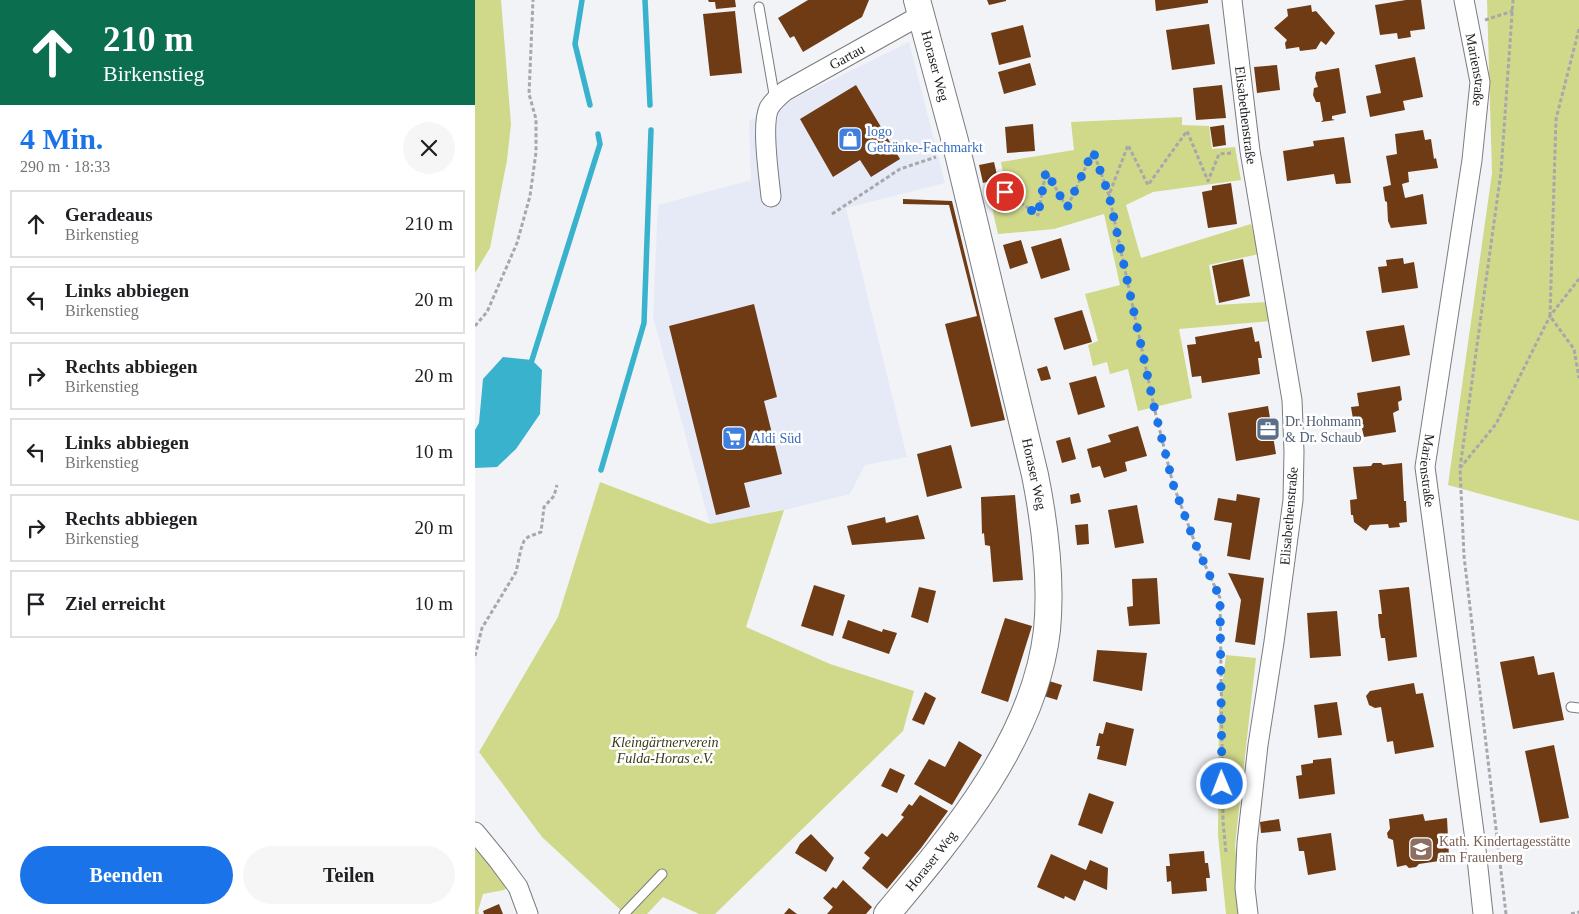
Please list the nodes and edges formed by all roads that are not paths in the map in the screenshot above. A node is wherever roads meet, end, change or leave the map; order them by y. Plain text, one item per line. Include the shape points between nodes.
1 (1232, 0) edge
2 (1464, 0) edge
3 (759, 7) dead end
4 (919, 8) edge
5 (775, 100) junction
6 (771, 197) dead end
7 (475, 832) edge
8 (662, 874) dead end
9 (528, 914) edge
10 (624, 914) edge
11 (887, 914) edge
12 (1248, 914) edge
13 (1483, 914) edge

1 - 12 street, Elisabethenstraße via 1250,151 1292,400 1294,452 1293,500 1247,843 1245,888
2 - 13 street, Marienstraße via 1480,82 1471,170 1425,467
3 - 5 lane
4 - 5 street, Gartau
4 - 11 main road, Horaser Weg via 955,141 1035,475 1045,525 1047,629 1031,698 1003,755 954,832
5 - 6 street via 765,124
7 - 9 street via 517,888
8 - 10 lane

